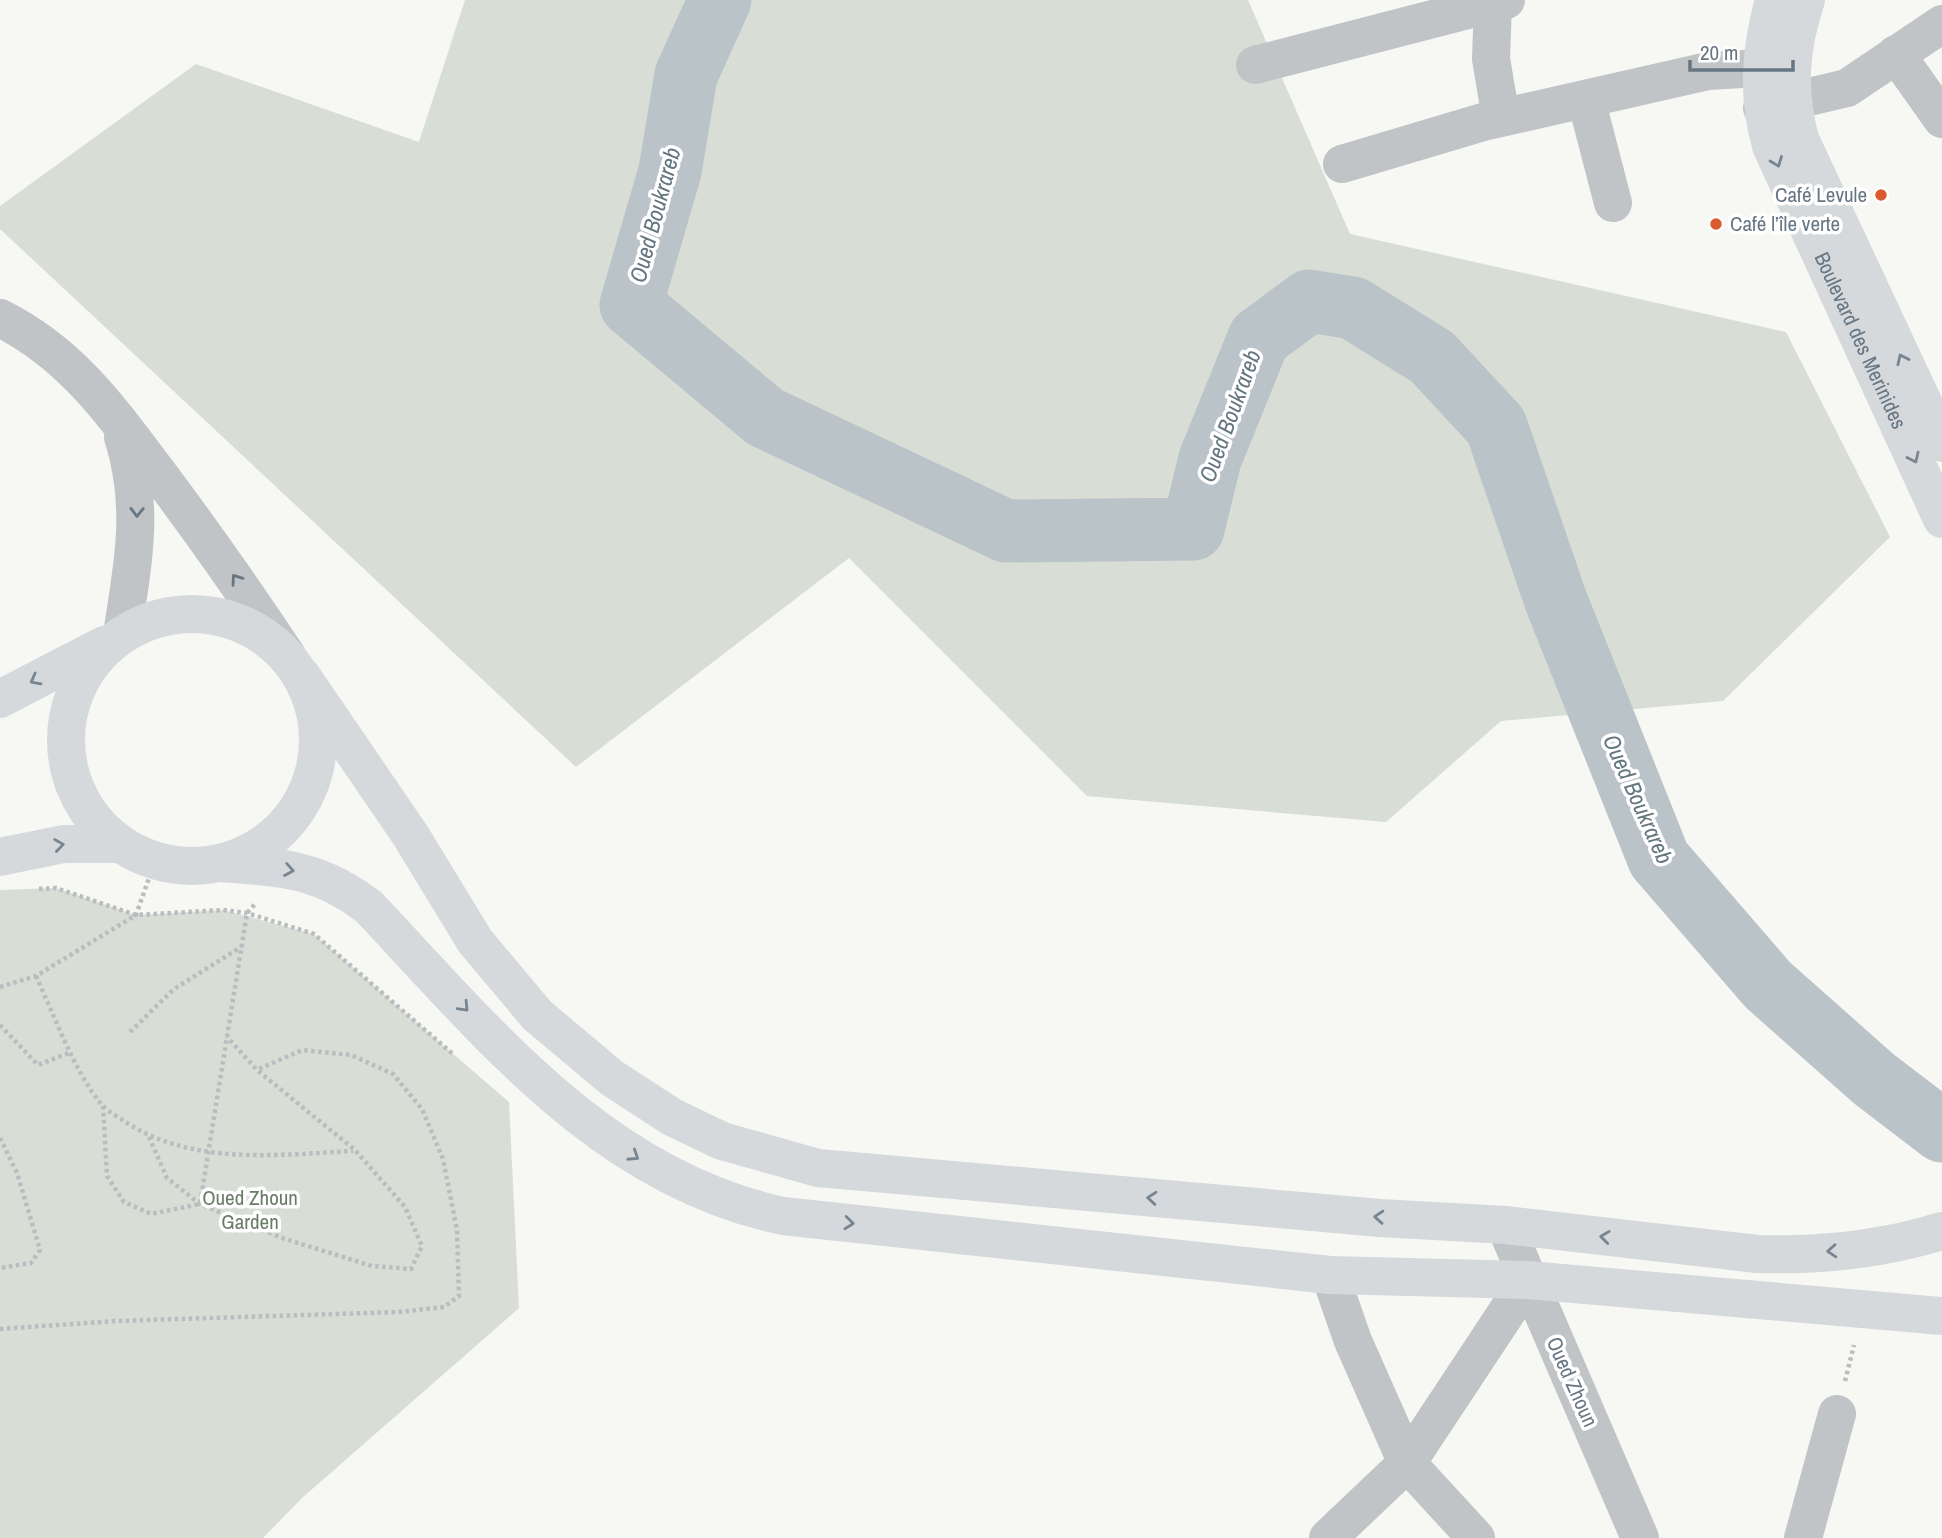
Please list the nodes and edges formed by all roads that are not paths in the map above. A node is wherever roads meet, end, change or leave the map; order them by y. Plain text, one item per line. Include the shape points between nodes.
1 (1774, 0) edge
2 (1806, 0) edge
3 (1499, 2) edge
4 (1942, 24) edge
5 (1896, 54) junction
6 (1255, 65) dead end
7 (1760, 68) junction
8 (1586, 99) junction
9 (1777, 105) junction
10 (1501, 118) junction
11 (1942, 119) edge
12 (1342, 164) dead end
13 (1613, 203) dead end
14 (0, 318) edge
15 (118, 422) junction
16 (1942, 443) edge
17 (1942, 519) edge
18 (119, 637) junction
19 (294, 665) junction
20 (0, 699) edge
21 (119, 844) junction
22 (0, 857) edge
23 (221, 863) junction
24 (1505, 1225) junction
25 (1942, 1231) edge
26 (1330, 1275) junction
27 (1528, 1280) junction
28 (1942, 1316) edge
29 (1837, 1414) road end
30 (1407, 1463) junction
31 (1328, 1538) edge
32 (1476, 1538) edge
33 (1640, 1538) edge
34 (1803, 1538) edge

1 - 7 main road, Boulevard des Merinides
2 - 9 main road, Boulevard des Merinides
3 - 6 street
3 - 10 street via 1491,59
4 - 5 street
5 - 9 street via 1847,88
5 - 11 street
7 - 8 street via 1708,71
7 - 9 main road, Boulevard des Merinides
8 - 10 street
8 - 13 street
16 -> 9 main road, Boulevard des Merinides via 1807,156
9 -> 17 main road, Boulevard des Merinides via 1771,146
10 - 12 street
14 - 15 street via 65,360
15 -> 18 street via 137,496 136,545
19 -> 15 street via 240,584
18 - 19 main road via 167,616 215,615 249,627
18 -> 20 main road
18 - 21 main road via 93,662 76,689 67,719 65,751 78,796
19 - 23 main road via 315,708 318,731 308,789 274,836
24 -> 19 main road via 854,1172 785,1160 722,1141 672,1117 612,1078 537,1015 475,941 411,836
22 -> 21 main road via 65,844
21 - 23 main road via 155,861 195,866
23 -> 26 main road via 286,868 322,877 369,907 496,1042 610,1140 672,1178 732,1204 783,1216
25 -> 24 main road via 1835,1251 1757,1254
24 - 27 street, Oued Zhoun
26 - 27 main road
26 - 30 street via 1353,1341
27 - 28 main road
27 - 30 street
27 - 33 street, Oued Zhoun
29 - 34 street
30 - 31 street
30 - 32 street

